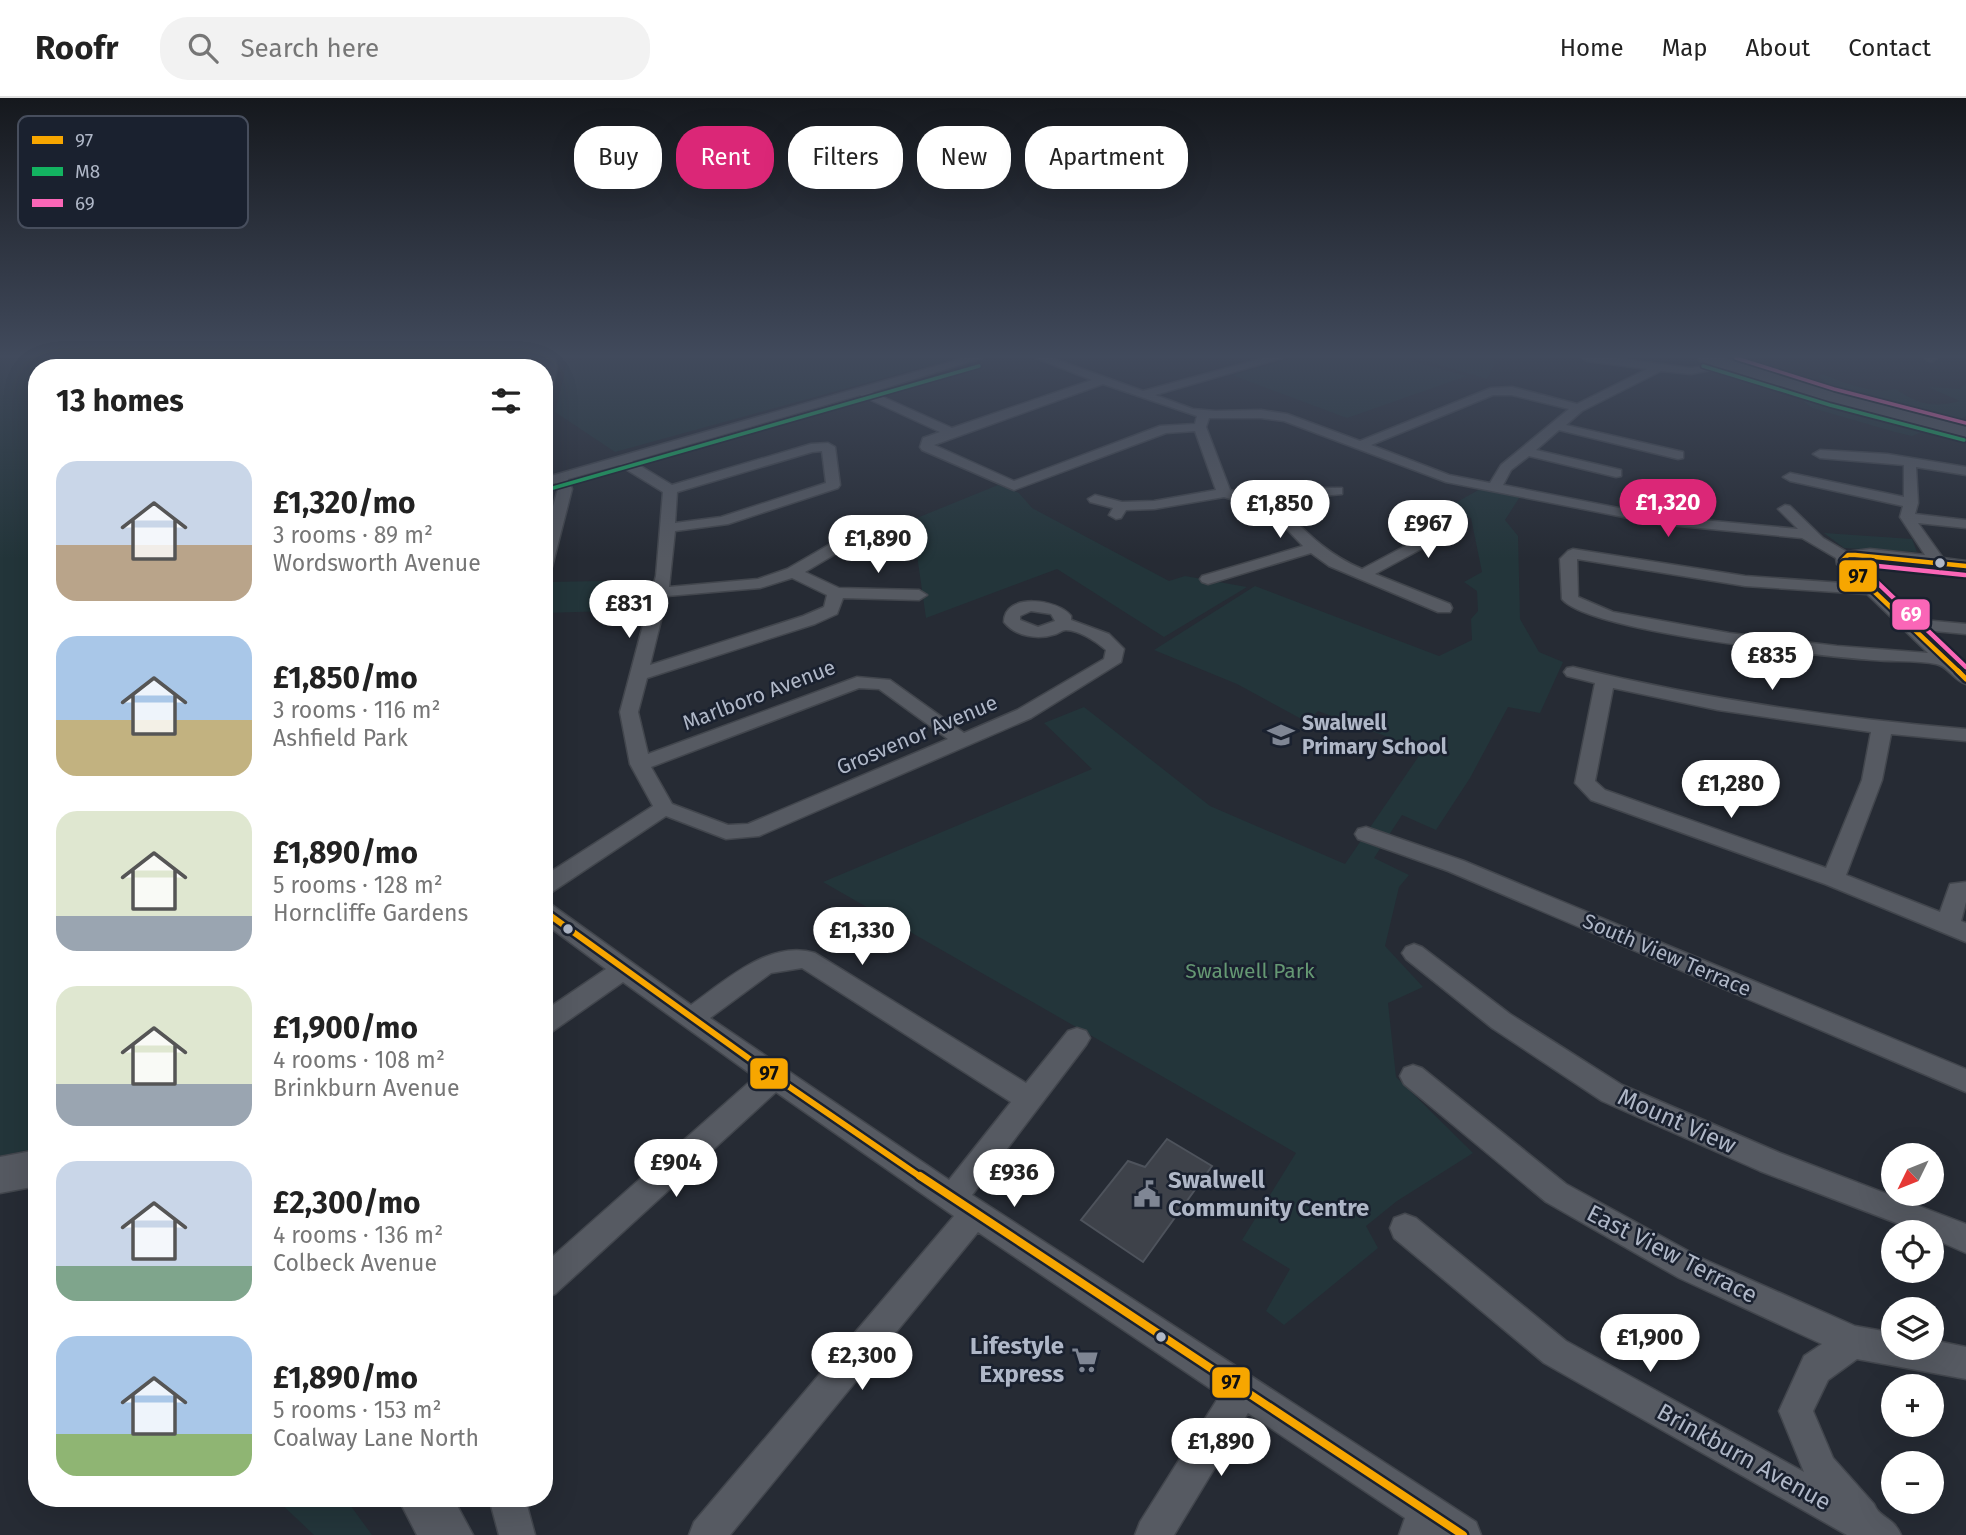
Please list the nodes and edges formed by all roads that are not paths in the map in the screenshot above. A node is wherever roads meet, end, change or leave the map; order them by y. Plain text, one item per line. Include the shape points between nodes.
1 (745, 425) edge
2 (935, 425) edge
3 (975, 425) edge
4 (1183, 425) edge
5 (1203, 425) edge
6 (1307, 425) edge
7 (1411, 425) edge
8 (1939, 425) edge
9 (1556, 426) joint
10 (839, 432) dead end
11 (1966, 432) edge
12 (952, 433) junction
13 (1362, 445) junction
14 (828, 447) junction
15 (1526, 451) junction
16 (1820, 454) dead end
17 (1678, 455) dead end
18 (623, 461) junction
19 (1909, 467) dead end
20 (1966, 471) edge
21 (1616, 473) dead end
22 (1790, 477) dead end
23 (561, 479) junction
24 (553, 480) edge
25 (1495, 486) junction
26 (670, 490) junction
27 (1337, 491) dead end
28 (1224, 493) junction
29 (1095, 499) dead end
30 (1785, 509) dead end
31 (1909, 510) junction
32 (1280, 514) junction
33 (896, 523) dead end
34 (1404, 524) dead end
35 (1966, 524) edge
36 (667, 528) junction
37 (553, 534) edge
38 (1422, 539) junction
39 (1817, 539) junction
40 (1446, 540) dead end
41 (1313, 548) junction
42 (1844, 557) junction
43 (1938, 562) junction
44 (1966, 566) edge
45 (793, 572) junction
46 (1362, 575) junction
47 (1208, 579) dead end
48 (1873, 590) junction
49 (660, 592) junction
50 (836, 593) junction
51 (919, 594) dead end
52 (1444, 608) dead end
53 (1063, 623) dead end
54 (1908, 624) junction
55 (1966, 629) edge
56 (1945, 659) junction
57 (1573, 672) dead end
58 (640, 674) junction
59 (1966, 678) edge
60 (1605, 681) junction
61 (1881, 728) junction
62 (1966, 735) edge
63 (961, 740) junction
64 (640, 764) junction
65 (664, 807) junction
66 (1366, 834) dead end
67 (1833, 879) junction
68 (553, 881) edge
69 (1966, 890) edge
70 (553, 918) edge
71 (1957, 929) edge
72 (1414, 953) dead end
73 (623, 971) junction
74 (553, 1018) edge
75 (691, 1019) junction
76 (1077, 1038) dead end
77 (1413, 1076) dead end
78 (774, 1077) junction
79 (1966, 1081) edge
80 (1029, 1099) junction
81 (28, 1170) edge
82 (0, 1175) edge
83 (964, 1206) junction
84 (1405, 1228) dead end
85 (1966, 1238) edge
86 (553, 1276) edge
87 (1853, 1342) junction
88 (1966, 1363) edge
89 (1242, 1391) junction
90 (429, 1507) edge
91 (509, 1507) edge
92 (1421, 1523) edge
93 (1878, 1532) edge
94 (447, 1535) edge
95 (517, 1535) edge
96 (707, 1535) edge
97 (1153, 1535) edge
98 (1463, 1535) edge

1 - 18 street
2 - 12 street
3 - 12 street
4 - 12 street via 1014,486 927,447 928,441
5 - 28 street
6 - 13 street
7 - 13 street
8 - 11 main road
9 - 15 street
9 - 17 street
10 - 14 street
13 - 25 street via 1446,478
14 - 26 street
14 - 36 street via 833,485 723,521
15 - 21 street
15 - 25 street via 1506,468
16 - 20 street via 1887,458
18 - 23 street
18 - 26 street
19 - 31 street
22 - 31 street
23 - 24 street
23 - 37 street via 565,489
25 - 39 street via 1659,520
26 - 36 street
27 - 32 street via 1308,488 1315,499
28 - 29 street via 1119,511
28 - 32 street
30 - 39 street
31 - 35 street
31 - 43 street
32 - 41 street
33 - 45 street via 870,527
34 - 38 street
36 - 49 street
38 - 40 street
38 - 46 street
39 - 42 street
41 - 46 street
41 - 47 street
42 - 43 street
42 - 48 street via 1845,565
43 - 44 street
45 - 49 street via 760,583
45 - 50 street
46 - 52 street
48 - 54 street
48 - 56 street via 1745,581 1591,555 1573,554 1568,559 1570,599 1593,612 1772,644
49 - 58 street
50 - 51 street
50 - 58 street via 831,610 809,620
53 - 63 street, Grosvenor Avenue via 1103,638 1115,649 1112,662 1024,714
54 - 55 street
54 - 56 street
56 - 59 street
57 - 60 street
58 - 64 street via 629,712
60 - 61 street
60 - 67 street via 1585,783 1598,795
61 - 62 street
61 - 67 street via 1884,741
63 - 64 street, Marlboro Avenue via 884,684 857,682
63 - 65 street, Grosvenor Avenue via 751,831 726,832
64 - 65 street
65 - 68 street
66 - 79 street, South View Terrace via 1456,866
67 - 71 street
69 - 71 street via 1958,890
70 - 73 street
72 - 85 street, Mount View via 1501,1021 1612,1093 1770,1162
73 - 74 street
73 - 75 street
75 - 78 street
75 - 80 street via 765,965 806,959
76 - 80 street
77 - 87 street, East View Terrace via 1556,1193 1690,1268
78 - 83 street
78 - 86 street
80 - 83 street
81 - 82 main road
83 - 89 street
83 - 96 street
84 - 93 street, Brinkburn Avenue via 1555,1352
87 - 88 street, East View Terrace
87 - 93 street via 1816,1368 1796,1411 1821,1470
89 - 92 street
89 - 97 street
90 - 94 main road
91 - 95 street
92 - 98 street

